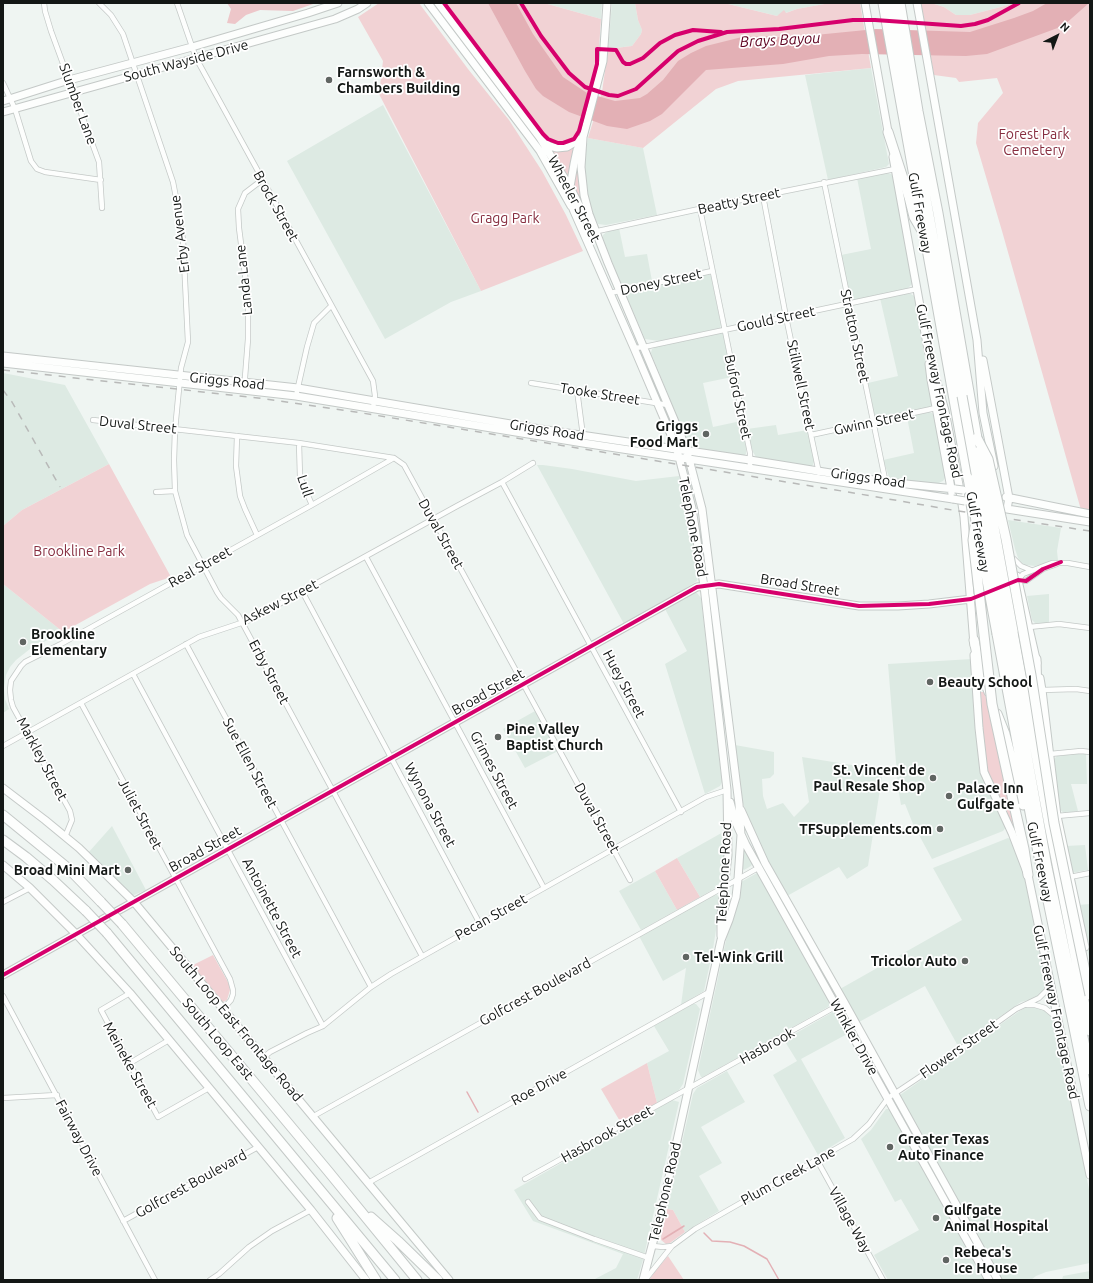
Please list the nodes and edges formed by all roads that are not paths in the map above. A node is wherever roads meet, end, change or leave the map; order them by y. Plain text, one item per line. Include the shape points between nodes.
1 (44, 3) edge
2 (99, 3) edge
3 (177, 3) edge
4 (338, 3) edge
5 (367, 3) edge
6 (428, 3) edge
7 (438, 3) edge
8 (607, 3) edge
9 (865, 3) edge
10 (883, 3) edge
11 (892, 3) edge
12 (900, 3) edge
13 (917, 3) edge
14 (356, 6) edge
15 (192, 47) junction
16 (196, 58) junction
17 (133, 63) junction
18 (137, 74) junction
19 (69, 80) junction
20 (3, 83) edge
21 (73, 92) junction
22 (7, 100) edge
23 (15, 109) junction
24 (910, 111) junction
25 (3, 112) edge
26 (888, 132) junction
27 (583, 137) junction
28 (540, 138) junction
29 (895, 169) junction
30 (101, 180) junction
31 (262, 180) junction
32 (824, 182) junction
33 (570, 187) junction
34 (763, 196) junction
35 (102, 208) dead end
36 (573, 209) junction
37 (700, 209) junction
38 (595, 232) junction
39 (584, 234) junction
40 (924, 234) junction
41 (712, 271) junction
42 (917, 289) junction
43 (620, 290) junction
44 (610, 293) junction
45 (848, 304) junction
46 (331, 306) junction
47 (786, 317) junction
48 (724, 330) junction
49 (644, 347) junction
50 (978, 347) junction
51 (634, 348) junction
52 (928, 350) junction
53 (3, 356) edge
54 (3, 363) edge
55 (180, 379) junction
56 (531, 383) dead end
57 (244, 386) junction
58 (298, 388) junction
59 (577, 390) junction
60 (296, 396) junction
61 (962, 396) junction
62 (657, 403) junction
63 (374, 404) junction
64 (668, 405) junction
65 (936, 408) junction
66 (93, 420) dead end
67 (873, 422) junction
68 (175, 430) junction
69 (811, 435) junction
70 (237, 436) junction
71 (977, 438) junction
72 (583, 439) junction
73 (299, 442) junction
74 (676, 449) junction
75 (687, 451) junction
76 (679, 457) junction
77 (394, 458) junction
78 (689, 459) junction
79 (750, 460) junction
80 (532, 464) dead end
81 (750, 468) junction
82 (819, 471) junction
83 (820, 479) junction
84 (502, 482) junction
85 (886, 482) junction
86 (953, 489) junction
87 (888, 490) junction
88 (175, 491) junction
89 (156, 492) dead end
90 (1006, 497) junction
91 (953, 499) junction
92 (312, 505) junction
93 (1007, 509) junction
94 (1090, 514) edge
95 (433, 519) junction
96 (976, 519) junction
97 (1090, 522) edge
98 (257, 535) junction
99 (366, 557) junction
100 (1014, 559) junction
101 (1060, 562) junction
102 (202, 565) junction
103 (1090, 567) edge
104 (1031, 570) junction
105 (1018, 580) junction
106 (712, 585) junction
107 (704, 586) junction
108 (302, 591) junction
109 (971, 598) junction
110 (242, 622) junction
111 (1029, 627) junction
112 (1090, 628) edge
113 (1005, 633) junction
114 (974, 640) junction
115 (186, 644) junction
116 (592, 646) junction
117 (1036, 659) junction
118 (133, 674) junction
119 (11, 681) joint
120 (524, 684) junction
121 (1042, 690) junction
122 (1090, 691) edge
123 (80, 703) junction
124 (456, 722) junction
125 (28, 733) junction
126 (3, 746) edge
127 (1090, 752) edge
128 (1050, 754) junction
129 (1036, 757) junction
130 (392, 758) junction
131 (3, 788) edge
132 (333, 790) junction
133 (727, 790) junction
134 (739, 804) junction
135 (680, 812) junction
136 (1090, 813) edge
137 (3, 815) edge
138 (1058, 816) junction
139 (1031, 818) junction
140 (281, 819) junction
141 (741, 835) junction
142 (65, 837) junction
143 (3, 840) edge
144 (614, 849) junction
145 (227, 850) junction
146 (765, 863) junction
147 (3, 865) edge
148 (758, 868) junction
149 (1090, 873) edge
150 (1028, 875) junction
151 (1070, 877) junction
152 (175, 878) junction
153 (738, 879) junction
154 (630, 880) dead end
155 (725, 885) junction
156 (30, 888) junction
157 (544, 888) junction
158 (3, 902) edge
159 (134, 902) junction
160 (791, 908) junction
161 (784, 912) junction
162 (480, 924) junction
163 (76, 934) junction
164 (721, 940) junction
165 (816, 953) junction
166 (422, 956) junction
167 (809, 956) junction
168 (3, 974) edge
169 (1090, 974) edge
170 (1049, 978) junction
171 (371, 987) junction
172 (709, 992) junction
173 (130, 993) junction
174 (1090, 995) edge
175 (3, 996) edge
176 (844, 1002) junction
177 (1023, 1005) junction
178 (837, 1007) junction
179 (223, 1009) junction
180 (1058, 1020) junction
181 (323, 1026) junction
182 (1090, 1030) edge
183 (169, 1040) junction
184 (263, 1058) junction
185 (130, 1063) junction
186 (1090, 1070) edge
187 (209, 1088) junction
188 (689, 1089) junction
189 (894, 1094) junction
190 (57, 1095) junction
191 (3, 1098) edge
192 (888, 1098) junction
193 (1090, 1106) edge
194 (312, 1117) junction
195 (258, 1147) junction
196 (817, 1160) junction
197 (937, 1170) junction
198 (930, 1174) junction
199 (1090, 1175) edge
200 (525, 1179) dead end
201 (368, 1183) junction
202 (319, 1189) junction
203 (351, 1200) junction
204 (528, 1202) dead end
205 (311, 1210) junction
206 (123, 1221) junction
207 (967, 1224) junction
208 (960, 1228) junction
209 (652, 1246) junction
210 (672, 1246) junction
211 (649, 1258) junction
212 (978, 1260) junction
213 (997, 1278) edge
214 (155, 1280) edge
215 (210, 1280) edge
216 (366, 1280) edge
217 (376, 1280) edge
218 (395, 1280) edge
219 (416, 1280) edge
220 (438, 1280) edge
221 (449, 1280) edge
222 (644, 1280) edge
223 (883, 1280) edge
224 (989, 1280) edge

1 - 19 street, Slumber Lane
2 - 17 street, Erby Avenue via 123,34
3 - 15 street, Brock Street
4 - 15 main road, South Wayside Drive
5 - 14 main road, South Wayside Drive
6 - 36 main road, Wheeler Street via 536,146
7 - 28 main road, Wheeler Street
8 - 27 main road, Telephone Road via 603,61
9 - 26 main road, Gulf Freeway Frontage Road
10 - 24 highway, Gulf Freeway
11 - 24 highway, Gulf Freeway
12 - 24 highway, Gulf Freeway
13 - 50 main road
14 - 16 main road, South Wayside Drive via 335,19
15 - 16 street, Brock Street
15 - 17 main road, South Wayside Drive
16 - 18 main road, South Wayside Drive
16 - 31 street, Brock Street
17 - 18 street, Erby Avenue
17 - 19 main road, South Wayside Drive
18 - 21 main road, South Wayside Drive
18 - 55 street, Erby Avenue via 173,182 183,240 188,342
19 - 21 street, Slumber Lane
19 - 22 main road, South Wayside Drive
20 - 22 street
21 - 23 main road, South Wayside Drive
21 - 30 street, Slumber Lane via 99,162
22 - 23 street
23 - 25 main road, South Wayside Drive
23 - 30 street via 31,162 37,170
24 - 40 highway, Gulf Freeway
24 - 61 highway, Gulf Freeway
26 - 29 main road, Gulf Freeway Frontage Road
26 - 40 highway via 914,217
27 - 28 main road via 567,147 557,148 549,146
27 - 33 main road, Telephone Road via 577,150
27 - 38 main road, Telephone Road via 581,167 584,195
28 - 33 main road, Wheeler Street
29 - 32 street, Beatty Street
29 - 42 main road, Gulf Freeway Frontage Road
30 - 35 street, Slumber Lane
31 - 46 street, Brock Street
31 - 57 street, Landa Lane via 245,193 238,209 248,298
32 - 34 street, Beatty Street
32 - 45 street, Stratton Street
33 - 36 main road, Telephone Road
33 - 38 main road, Wheeler Street
34 - 37 street, Beatty Street
34 - 47 street, Stillwell Street
36 - 39 main road, Telephone Road
37 - 38 street, Beatty Street
37 - 41 street, Buford Street
38 - 39 street, Beatty Street
38 - 43 main road, Telephone Road
39 - 44 main road, Telephone Road
40 - 61 highway, Gulf Freeway
41 - 43 street, Doney Street
41 - 48 street, Buford Street
42 - 45 street, Gould Street
42 - 52 main road, Gulf Freeway Frontage Road
43 - 44 street, Doney Street
43 - 49 main road, Telephone Road
44 - 51 main road, Telephone Road
45 - 47 street, Gould Street
45 - 67 street, Stratton Street
46 - 58 street via 314,323
46 - 63 street, Brock Street via 373,381
47 - 48 street, Gould Street
47 - 69 street, Stillwell Street
48 - 49 street, Gould Street
48 - 79 street, Buford Street
49 - 51 street, Gould Street
49 - 64 main road, Telephone Road
50 - 90 main road via 984,363
50 - 100 main road via 983,413
51 - 62 main road, Telephone Road
52 - 65 main road
52 - 109 main road, Gulf Freeway Frontage Road via 945,411 959,486
53 - 55 main road, Griggs Road
54 - 55 main road, Griggs Road
55 - 57 main road, Griggs Road
55 - 68 street, Erby Street
56 - 59 street, Tooke Street
57 - 58 main road, Griggs Road
57 - 60 main road, Griggs Road
58 - 60 street
58 - 63 main road, Griggs Road
59 - 62 street, Tooke Street
59 - 72 street
60 - 63 main road, Griggs Road
61 - 71 highway, Gulf Freeway
61 - 96 highway, Gulf Freeway, bridge
61 - 113 highway, Gulf Freeway, bridge
62 - 64 street, Tooke Street
62 - 74 main road, Telephone Road
63 - 72 main road, Griggs Road via 483,420
64 - 75 main road, Telephone Road
65 - 67 street, Gwinn Street
65 - 86 main road
66 - 68 street, Duval Street
67 - 69 street, Gwinn Street
67 - 85 street, Stratton Street
68 - 70 street, Duval Street
68 - 88 street, Erby Street
69 - 82 street, Stillwell Street
70 - 73 street, Duval Street
70 - 98 street via 236,466 240,496
71 - 113 highway, Gulf Freeway, bridge
71 - 174 highway, bridge via 988,459 1006,539 1054,823
72 - 74 main road, Griggs Road
72 - 76 main road, Griggs Road
73 - 77 street, Duval Street
73 - 92 street, Lull via 300,477
74 - 75 main road, Griggs Road
74 - 76 main road, Telephone Road
75 - 78 main road, Telephone Road
75 - 79 main road, Griggs Road
76 - 78 main road, Griggs Road
76 - 107 main road, Telephone Road via 692,508
77 - 92 street, Real Street
77 - 95 street, Duval Street via 404,465
78 - 81 main road, Griggs Road
78 - 106 main road, Telephone Road via 702,509
79 - 81 street, Buford Street
79 - 82 main road, Griggs Road
80 - 84 street, Askew Street
81 - 83 main road, Griggs Road
82 - 83 street, Stillwell Street
82 - 85 main road, Griggs Road
83 - 87 main road, Griggs Road
84 - 95 street, Askew Street
84 - 116 street, Huey Street
85 - 86 main road, Griggs Road
85 - 87 street, Stratton Street
86 - 90 main road, Griggs Road, bridge
86 - 91 main road
87 - 91 main road, Griggs Road
88 - 89 street
88 - 102 street, Erby Street via 187,535
90 - 93 main road
90 - 94 main road, Griggs Road
91 - 93 main road, Griggs Road, bridge
92 - 98 street, Real Street
93 - 97 main road, Griggs Road
95 - 99 street, Askew Street
95 - 120 street, Duval Street
96 - 113 highway, Gulf Freeway, bridge
96 - 150 highway, bridge via 972,540 992,704
98 - 102 street, Real Street
99 - 108 street, Askew Street
99 - 124 street, Grimes Street
100 - 104 street via 1021,566
100 - 105 main road
101 - 103 street
101 - 104 street
101 - 105 street via 1043,569 1026,581
102 - 110 street, Erby Street via 221,598
102 - 119 street, Real Street via 25,662
104 - 105 street
105 - 109 main road, Broad Street
105 - 111 main road
106 - 107 main road, Broad Street
106 - 109 main road, Broad Street via 720,584 859,606 929,604
106 - 134 main road, Telephone Road
107 - 116 main road, Broad Street via 678,597
107 - 133 main road, Telephone Road
108 - 110 street, Askew Street
108 - 130 street, Wynona Street
109 - 114 main road, Gulf Freeway Frontage Road
110 - 115 street, Askew Street
110 - 132 street, Erby Street
111 - 112 street via 1059,624
111 - 117 main road
113 - 129 highway, Gulf Freeway
113 - 139 highway, Gulf Freeway
113 - 186 highway, Gulf Freeway via 1050,881
114 - 139 highway via 980,669 1005,734 1022,801
114 - 150 main road, Gulf Freeway Frontage Road via 984,772
115 - 118 street, Askew Street
115 - 140 street, Sue Ellen Street
116 - 120 main road, Broad Street
116 - 135 street, Huey Street
117 - 121 main road
117 - 129 highway via 1040,744
118 - 123 street, Askew Street
118 - 145 street, Antoinette Street
119 - 125 street, Markley Street via 13,707
120 - 124 main road, Broad Street
120 - 144 street, Duval Street
121 - 122 street via 1076,688
121 - 128 main road
123 - 125 street, Askew Street
123 - 152 street, Juliet Street
124 - 130 main road, Broad Street
124 - 157 street, Grimes Street
125 - 126 street, Askew Street
125 - 142 street, Markley Street via 70,811 72,820
127 - 128 street
128 - 138 main road
129 - 182 highway, Gulf Freeway
130 - 132 main road, Broad Street
130 - 162 street, Wynona Street
131 - 142 main road, South Loop East Frontage Road
132 - 140 main road, Broad Street
132 - 166 street, Erby Street
133 - 135 street, Pecan Street via 706,797
133 - 141 main road, Winkler Drive
133 - 155 main road, Telephone Road via 728,855
134 - 141 main road, Telephone Road
134 - 146 main road, Winkler Drive
135 - 144 street, Pecan Street
136 - 138 street
137 - 203 highway, South Loop East, bridge via 69,869 122,924
138 - 151 main road
139 - 193 highway, Gulf Freeway
140 - 145 main road, Broad Street
140 - 171 street, Sue Ellen Street
141 - 148 main road, Winkler Drive
141 - 153 main road, Telephone Road
142 - 159 main road, South Loop East Frontage Road
143 - 202 highway, South Loop East, bridge via 37,866 107,933
144 - 154 street, Duval Street
144 - 157 street, Pecan Street
145 - 152 main road, Broad Street
145 - 181 street, Antoinette Street
146 - 148 main road
146 - 160 main road, Winkler Drive
147 - 156 main road
148 - 153 street, Golfcrest Boulevard
148 - 161 main road, Winkler Drive
149 - 151 street
150 - 170 main road, Gulf Freeway Frontage Road
151 - 169 main road
152 - 159 main road, Broad Street
152 - 179 street, Juliet Street via 232,984 231,1000
153 - 155 street, Golfcrest Boulevard
153 - 164 main road, Telephone Road via 736,897
155 - 164 main road, Telephone Road
155 - 194 street, Golfcrest Boulevard
156 - 158 street
156 - 163 main road
157 - 162 street, Pecan Street
159 - 163 main road, Broad Street
159 - 179 main road, South Loop East Frontage Road
160 - 161 main road
160 - 165 main road, Winkler Drive
161 - 167 main road, Winkler Drive
162 - 166 street, Pecan Street
163 - 168 main road, Broad Street
163 - 173 main road
164 - 172 main road, Telephone Road
165 - 167 main road
165 - 176 main road, Winkler Drive
166 - 171 street, Pecan Street
167 - 178 main road, Winkler Drive
170 - 177 street, Flowers Street via 1048,987 1042,995
170 - 180 main road, Gulf Freeway Frontage Road
171 - 181 street, Pecan Street
172 - 188 main road, Telephone Road
172 - 201 street, Roe Drive
173 - 183 main road
173 - 185 street, Meineke Street via 101,1010
175 - 190 street, Fairway Drive
176 - 178 street, Hasbrook
176 - 189 main road, Winkler Drive
177 - 180 street via 1045,1008
177 - 189 street, Flowers Street
178 - 188 street, Hasbrook
178 - 192 main road, Winkler Drive
179 - 184 main road, South Loop East Frontage Road
180 - 199 main road, Gulf Freeway Frontage Road
181 - 184 street, Pecan Street
183 - 185 street
183 - 187 main road
184 - 194 main road, South Loop East Frontage Road
185 - 187 street, Meineke Street via 158,1117
187 - 195 main road
188 - 200 street, Hasbrook Street
188 - 209 main road, Telephone Road
189 - 192 street, Plum Creek Lane
189 - 197 main road, Winkler Drive
190 - 191 street
190 - 206 street, Fairway Drive
192 - 196 street, Plum Creek Lane via 861,1133
192 - 198 main road, Winkler Drive
194 - 201 main road, South Loop East Frontage Road
195 - 205 main road
195 - 206 street, Golfcrest Boulevard
196 - 210 street, Plum Creek Lane via 695,1229
196 - 223 street, Village Way
197 - 198 main road
197 - 207 main road, Winkler Drive
198 - 208 main road, Winkler Drive
201 - 221 main road, South Loop East Frontage Road
202 - 217 highway
202 - 218 highway, South Loop East
203 - 219 highway, South Loop East
203 - 220 highway
204 - 211 street via 540,1218
205 - 215 street via 249,1247
205 - 216 main road
206 - 214 street, Fairway Drive
207 - 208 main road
207 - 213 main road, Winkler Drive
208 - 212 main road, Winkler Drive
209 - 210 street
209 - 211 main road, Telephone Road
210 - 222 street, Plum Creek Lane
211 - 222 main road, Telephone Road
212 - 213 main road via 981,1260
212 - 224 main road, Winkler Drive

